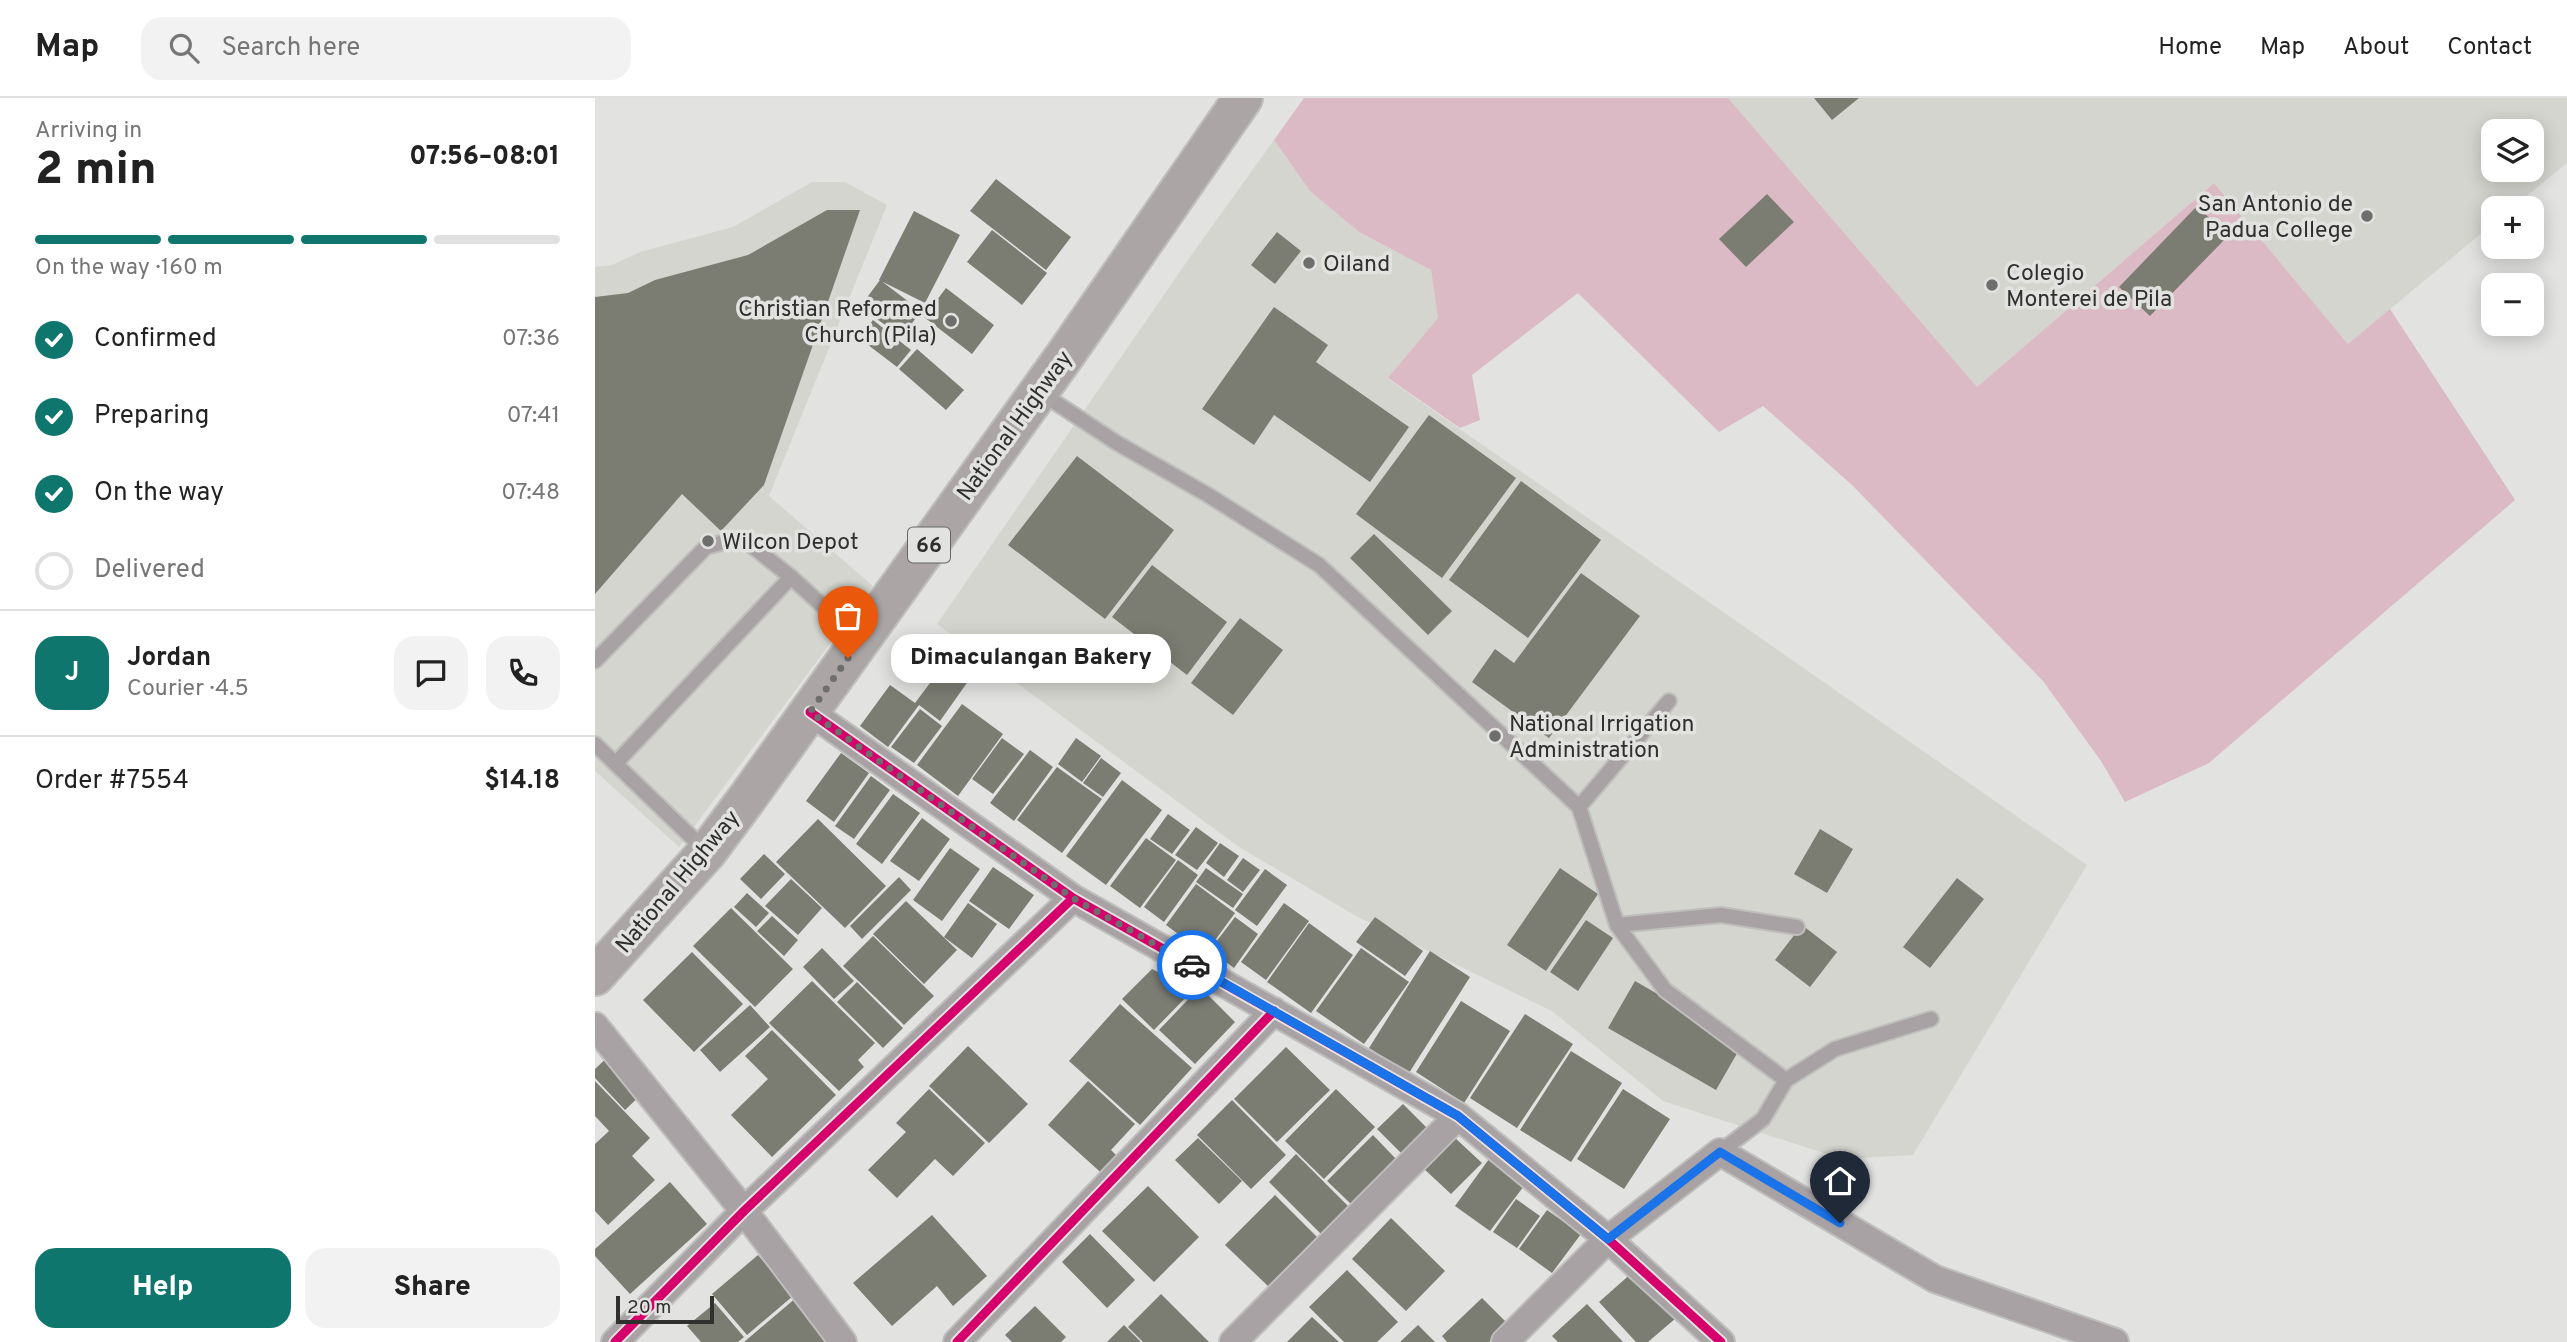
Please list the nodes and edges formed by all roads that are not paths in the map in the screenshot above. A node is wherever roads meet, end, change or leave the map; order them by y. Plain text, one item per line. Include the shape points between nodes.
1 (1243, 98) edge
2 (1039, 392) junction
3 (791, 577) junction
4 (860, 640) junction
5 (595, 661) edge
6 (1668, 701) dead end
7 (810, 712) junction
8 (595, 744) edge
9 (616, 763) junction
10 (1579, 807) junction
11 (707, 852) junction
12 (1073, 898) junction
13 (1617, 925) junction
14 (1797, 927) dead end
15 (595, 976) edge
16 (1274, 1011) junction
17 (1931, 1019) dead end
18 (595, 1026) edge
19 (1786, 1080) junction
20 (1458, 1116) junction
21 (1720, 1152) junction
22 (744, 1211) junction
23 (1608, 1239) junction
24 (615, 1342) edge
25 (843, 1342) edge
26 (957, 1342) edge
27 (1233, 1342) edge
28 (1505, 1342) edge
29 (1721, 1342) edge
30 (2115, 1342) edge

1 - 2 main road, National Highway / 66
2 - 4 main road, National Highway / 66
2 - 10 lane via 1319,565
3 - 4 lane
3 - 5 lane via 747,542 706,547
3 - 9 lane
4 - 7 main road, National Highway / 66
6 - 10 lane
7 - 11 main road, National Highway / 66
7 - 12 street
8 - 9 lane
9 - 11 lane
10 - 13 lane
11 - 15 main road, National Highway / 66
12 - 16 street
12 - 22 street
13 - 14 lane via 1721,915
13 - 19 lane via 1665,990
16 - 20 street
16 - 26 street
17 - 19 lane via 1835,1049
18 - 22 street
19 - 21 lane via 1763,1119
20 - 23 street
20 - 27 street
21 - 23 street
21 - 30 street via 1935,1279
22 - 24 street
22 - 25 street
23 - 28 street
23 - 29 street

